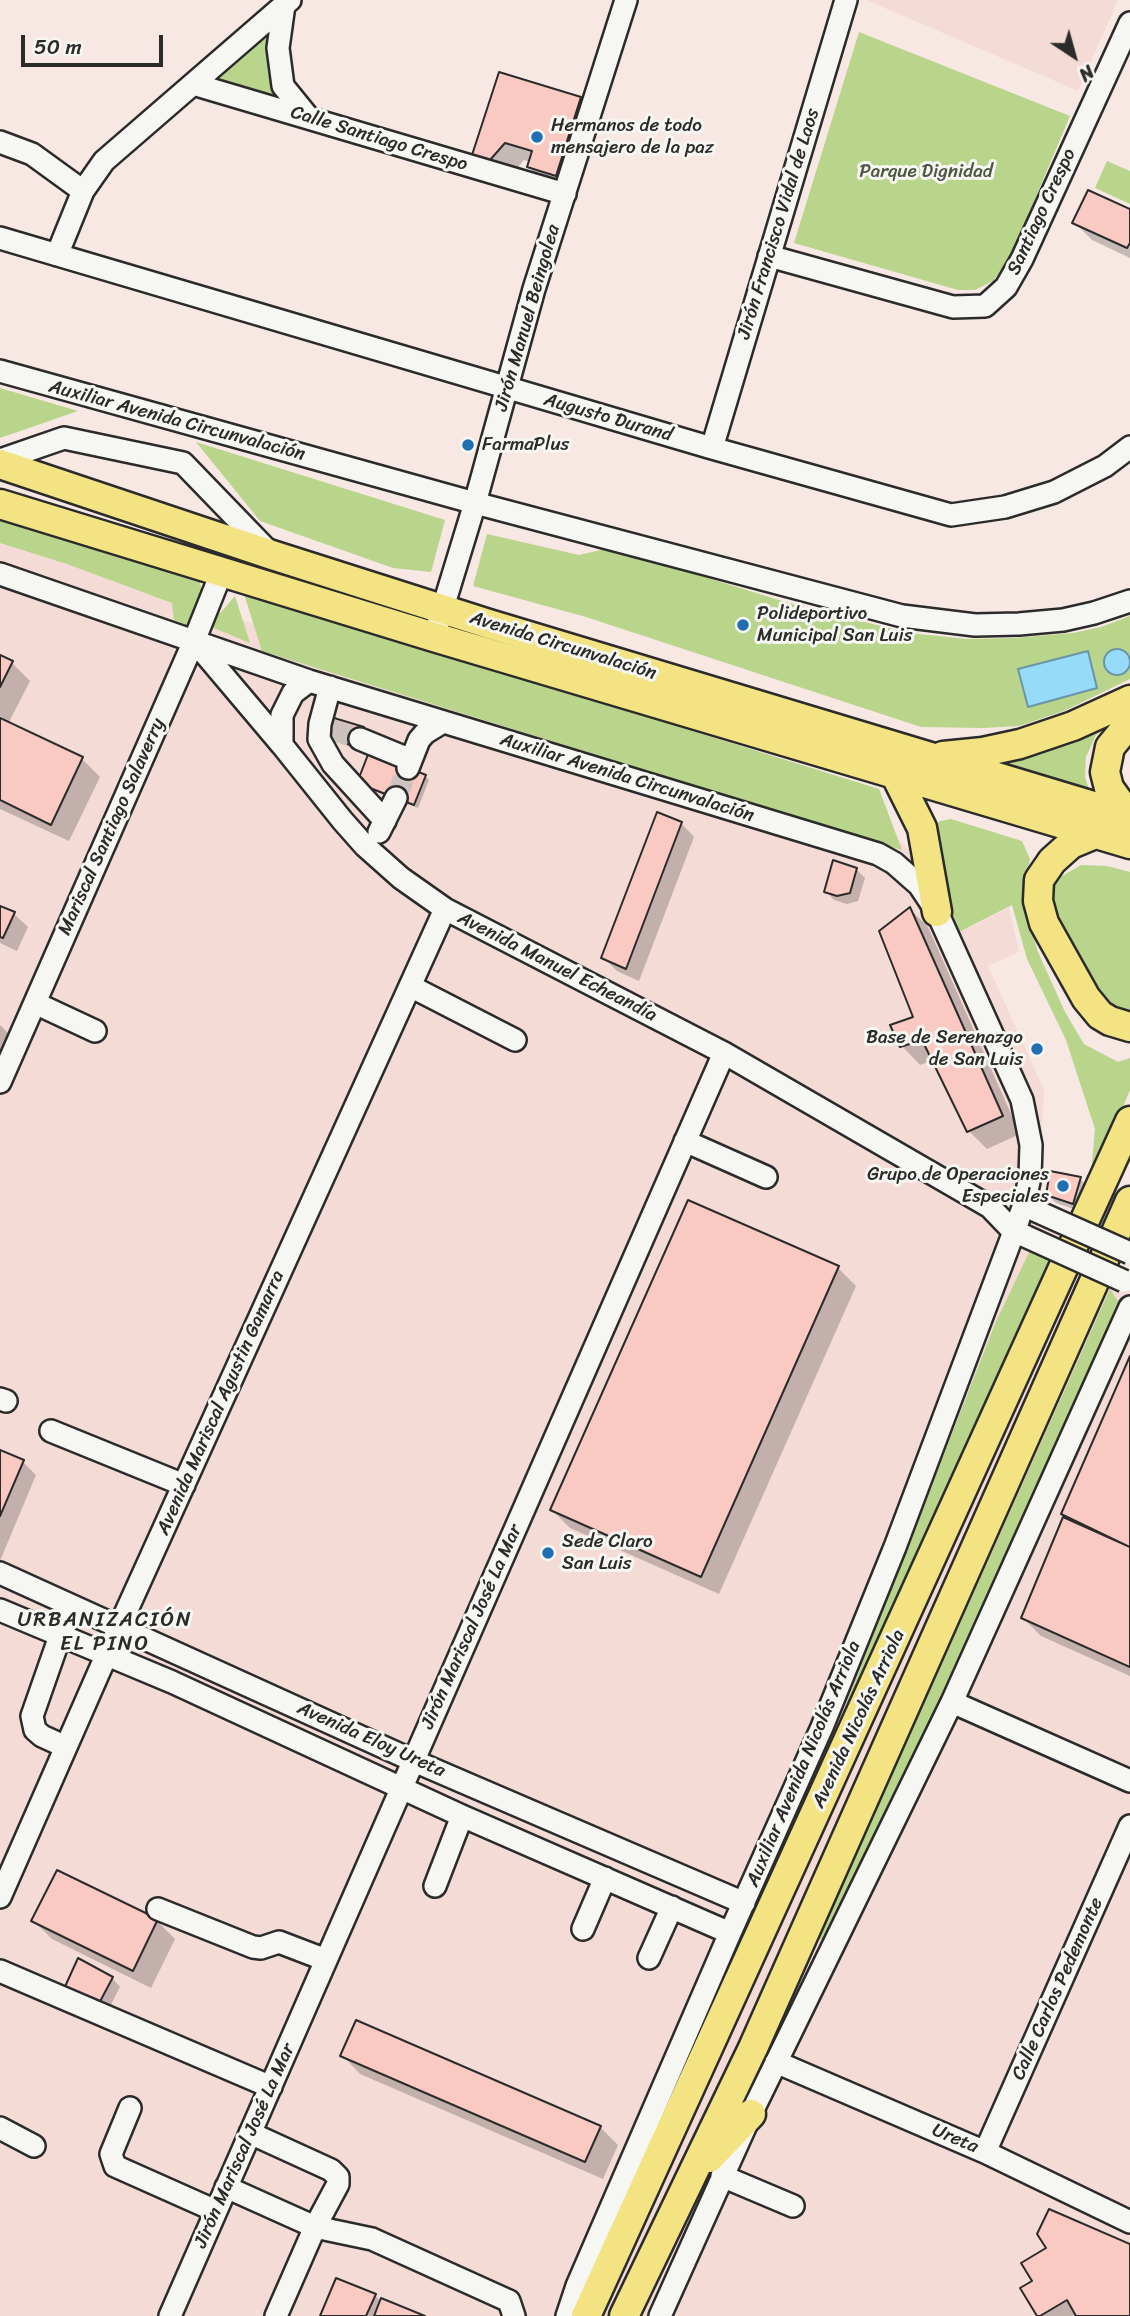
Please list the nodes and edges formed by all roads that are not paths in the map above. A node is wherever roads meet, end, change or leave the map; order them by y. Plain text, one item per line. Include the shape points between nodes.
1 (626, 0) edge
2 (846, 0) edge
3 (287, 3) edge
4 (1130, 23) edge
5 (193, 84) junction
6 (309, 118) junction
7 (0, 142) edge
8 (83, 191) junction
9 (565, 194) junction
10 (0, 238) edge
11 (57, 255) junction
12 (769, 256) junction
13 (0, 372) edge
14 (508, 388) junction
15 (1130, 447) edge
16 (712, 448) junction
17 (0, 462) edge
18 (475, 503) junction
19 (0, 504) edge
20 (272, 555) junction
21 (222, 571) junction
22 (0, 574) edge
23 (1130, 601) edge
24 (443, 609) junction
25 (433, 637) junction
26 (194, 641) junction
27 (309, 681) junction
28 (330, 688) junction
29 (1130, 700) edge
30 (443, 722) junction
31 (1130, 723) edge
32 (323, 731) junction
33 (360, 739) tunnel mouth
34 (285, 748) junction
35 (919, 755) junction
36 (896, 776) junction
37 (396, 798) tunnel mouth
38 (1130, 817) edge
39 (385, 821) junction
40 (1095, 834) junction
41 (1130, 844) edge
42 (365, 846) junction
43 (445, 909) junction
44 (937, 912) junction
45 (410, 986) junction
46 (35, 1003) junction
47 (1130, 1027) edge
48 (95, 1031) dead end
49 (515, 1040) dead end
50 (724, 1053) junction
51 (0, 1082) edge
52 (1130, 1121) edge
53 (685, 1141) junction
54 (766, 1177) dead end
55 (1130, 1201) edge
56 (990, 1207) junction
57 (1029, 1207) junction
58 (1020, 1234) junction
59 (1130, 1253) edge
60 (1127, 1282) edge
61 (1130, 1307) edge
62 (51, 1431) dead end
63 (184, 1485) junction
64 (0, 1573) edge
65 (74, 1607) junction
66 (0, 1610) edge
67 (119, 1627) junction
68 (60, 1636) junction
69 (106, 1656) junction
70 (184, 1656) junction
71 (172, 1682) junction
72 (952, 1702) junction
73 (335, 1724) junction
74 (66, 1747) junction
75 (321, 1752) junction
76 (414, 1761) junction
77 (1130, 1781) edge
78 (402, 1788) junction
79 (516, 1805) junction
80 (462, 1816) junction
81 (1130, 1826) edge
82 (504, 1834) junction
83 (665, 1869) junction
84 (605, 1878) junction
85 (435, 1886) dead end
86 (1, 1894) edge
87 (652, 1899) junction
88 (744, 1903) junction
89 (672, 1907) junction
90 (158, 1909) dead end
91 (583, 1928) dead end
92 (730, 1933) junction
93 (649, 1958) dead end
94 (326, 1960) junction
95 (0, 1971) edge
96 (776, 2062) junction
97 (271, 2087) junction
98 (130, 2108) dead end
99 (751, 2114) junction
100 (0, 2128) edge
101 (250, 2133) junction
102 (34, 2146) dead end
103 (985, 2152) junction
104 (722, 2176) junction
105 (688, 2181) junction
106 (226, 2188) junction
107 (793, 2206) dead end
108 (216, 2211) junction
109 (1130, 2222) edge
110 (315, 2227) junction
111 (170, 2316) edge
112 (276, 2316) edge
113 (514, 2316) edge
114 (567, 2316) edge
115 (586, 2316) edge
116 (624, 2316) edge
117 (660, 2316) edge

1 - 9 street, Jirón Manuel Beingolea
2 - 12 street, Jirón Francisco Vidal de Laos
3 - 5 street
3 - 6 street via 278,48 283,86
4 - 12 street, Santiago Crespo via 1022,259 1006,287 985,306 953,307
5 - 6 street, Calle Santiago Crespo
5 - 8 street via 104,161
6 - 9 street, Calle Santiago Crespo
7 - 8 street via 32,154
8 - 11 street
9 - 14 street, Jirón Manuel Beingolea
10 - 11 street, Augusto Durand
11 - 14 street, Augusto Durand
12 - 16 street, Jirón Francisco Vidal de Laos
13 - 18 street, Auxiliar Avenida Circunvalación
14 - 16 street, Augusto Durand
14 - 18 street, Jirón Manuel Beingolea
15 - 16 street, Augusto Durand via 1105,466 1054,492 1005,507 951,515
17 - 20 main road, Avenida Circunvalación
17 - 20 street via 64,438 183,463
18 - 23 street, Auxiliar Avenida Circunvalación via 915,618 1019,625 1063,620
18 - 24 street, Jirón Manuel Beingolea
19 - 21 main road, Avenida Circunvalación
20 - 24 main road, Avenida Circunvalación
21 - 25 main road, Avenida Circunvalación
21 - 26 street, Mariscal Santiago Salaverry
22 - 26 street, Auxiliar Avenida Circunvalación
24 - 25 street, Jirón Manuel Beingolea
24 - 35 main road, Avenida Circunvalación
25 - 36 main road, Avenida Circunvalación
26 - 27 street, Auxiliar Avenida Circunvalación
26 - 34 street, Avenida Manuel Echeandía
26 - 46 street, Mariscal Santiago Salaverry
27 - 28 street, Auxiliar Avenida Circunvalación
27 - 34 street via 293,693 282,715
28 - 30 street, Auxiliar Avenida Circunvalación
28 - 32 street
29 - 35 main road via 1020,744 962,755
30 - 33 street via 419,740 409,764
30 - 44 street, Auxiliar Avenida Circunvalación via 878,855 919,885
31 - 38 main road via 1110,747 1105,772 1109,788
32 - 34 street
32 - 39 street via 333,764
34 - 42 street, Avenida Manuel Echeandía
35 - 38 main road, Avenida Circunvalación
36 - 40 main road, Avenida Circunvalación
36 - 44 main road via 922,828
37 - 39 street
39 - 42 street
40 - 41 main road, Avenida Circunvalación
40 - 47 main road via 1071,844 1052,861 1039,880 1038,901 1044,923 1086,998 1100,1015
42 - 43 street, Avenida Manuel Echeandía
43 - 45 street, Avenida Mariscal Agustin Gamarra
43 - 50 street, Avenida Manuel Echeandía
44 - 57 street, Auxiliar Avenida Circunvalación via 1022,1100 1031,1145
45 - 49 street
45 - 63 street, Avenida Mariscal Agustin Gamarra
46 - 48 street
46 - 51 street, Mariscal Santiago Salaverry
50 - 53 street, Jirón Mariscal José La Mar
50 - 56 street, Avenida Manuel Echeandía
52 - 115 main road, Avenida Nicolás Arriola
53 - 54 street
53 - 76 street, Jirón Mariscal José La Mar
55 - 105 main road, Avenida Nicolás Arriola via 753,2048
56 - 57 street
56 - 58 street, Avenida Manuel Echeandía
57 - 58 street, Auxiliar Avenida Nicolás Arriola
57 - 59 street, bridge
58 - 60 street, Avenida Manuel Echeandía, bridge
58 - 88 street, Auxiliar Avenida Nicolás Arriola via 822,1727
61 - 72 street
62 - 63 street
63 - 67 street, Avenida Mariscal Agustin Gamarra
64 - 65 street, Avenida Eloy Ureta
65 - 67 street, Avenida Eloy Ureta
65 - 68 street
66 - 68 street, Avenida Eloy Ureta
67 - 69 street, Avenida Mariscal Agustin Gamarra
67 - 70 street, Avenida Eloy Ureta
68 - 69 street, Avenida Eloy Ureta
68 - 74 street via 32,1716 35,1730
69 - 71 street, Avenida Eloy Ureta
69 - 74 street, Avenida Mariscal Agustin Gamarra
70 - 71 street
70 - 73 street, Avenida Eloy Ureta
71 - 75 street, Avenida Eloy Ureta
72 - 77 street
72 - 96 street
73 - 75 street
73 - 76 street, Avenida Eloy Ureta
74 - 86 street, Avenida Mariscal Agustin Gamarra
75 - 78 street, Avenida Eloy Ureta
76 - 78 street, Jirón Mariscal José La Mar
76 - 79 street, Avenida Eloy Ureta
78 - 80 street, Avenida Eloy Ureta
78 - 94 street, Jirón Mariscal José La Mar
79 - 82 street
79 - 83 street, Avenida Eloy Ureta
80 - 82 street, Avenida Eloy Ureta
80 - 85 street
81 - 103 street, Calle Carlos Pedemonte
82 - 84 street, Avenida Eloy Ureta
83 - 87 street
83 - 88 street, Avenida Eloy Ureta
84 - 87 street, Avenida Eloy Ureta
84 - 91 street
87 - 89 street, Avenida Eloy Ureta
88 - 92 street, Auxiliar Avenida Nicolás Arriola
89 - 92 street, Avenida Eloy Ureta
89 - 93 street
90 - 94 street via 253,1947 279,1942
92 - 114 street, Auxiliar Avenida Nicolás Arriola
94 - 97 street, Jirón Mariscal José La Mar
95 - 97 street
96 - 99 street
96 - 103 street, Ureta
97 - 101 street, Jirón Mariscal José La Mar
98 - 108 street via 111,2154 115,2166
99 - 104 street
99 - 105 main road
100 - 102 street
101 - 106 street, Jirón Mariscal José La Mar
101 - 110 street via 338,2177
103 - 109 street, Ureta
104 - 107 street
104 - 117 street
105 - 116 main road, Avenida Nicolás Arriola
106 - 108 street, Jirón Mariscal José La Mar
106 - 110 street
108 - 111 street, Jirón Mariscal José La Mar
110 - 112 street
110 - 113 street via 372,2239 509,2301

